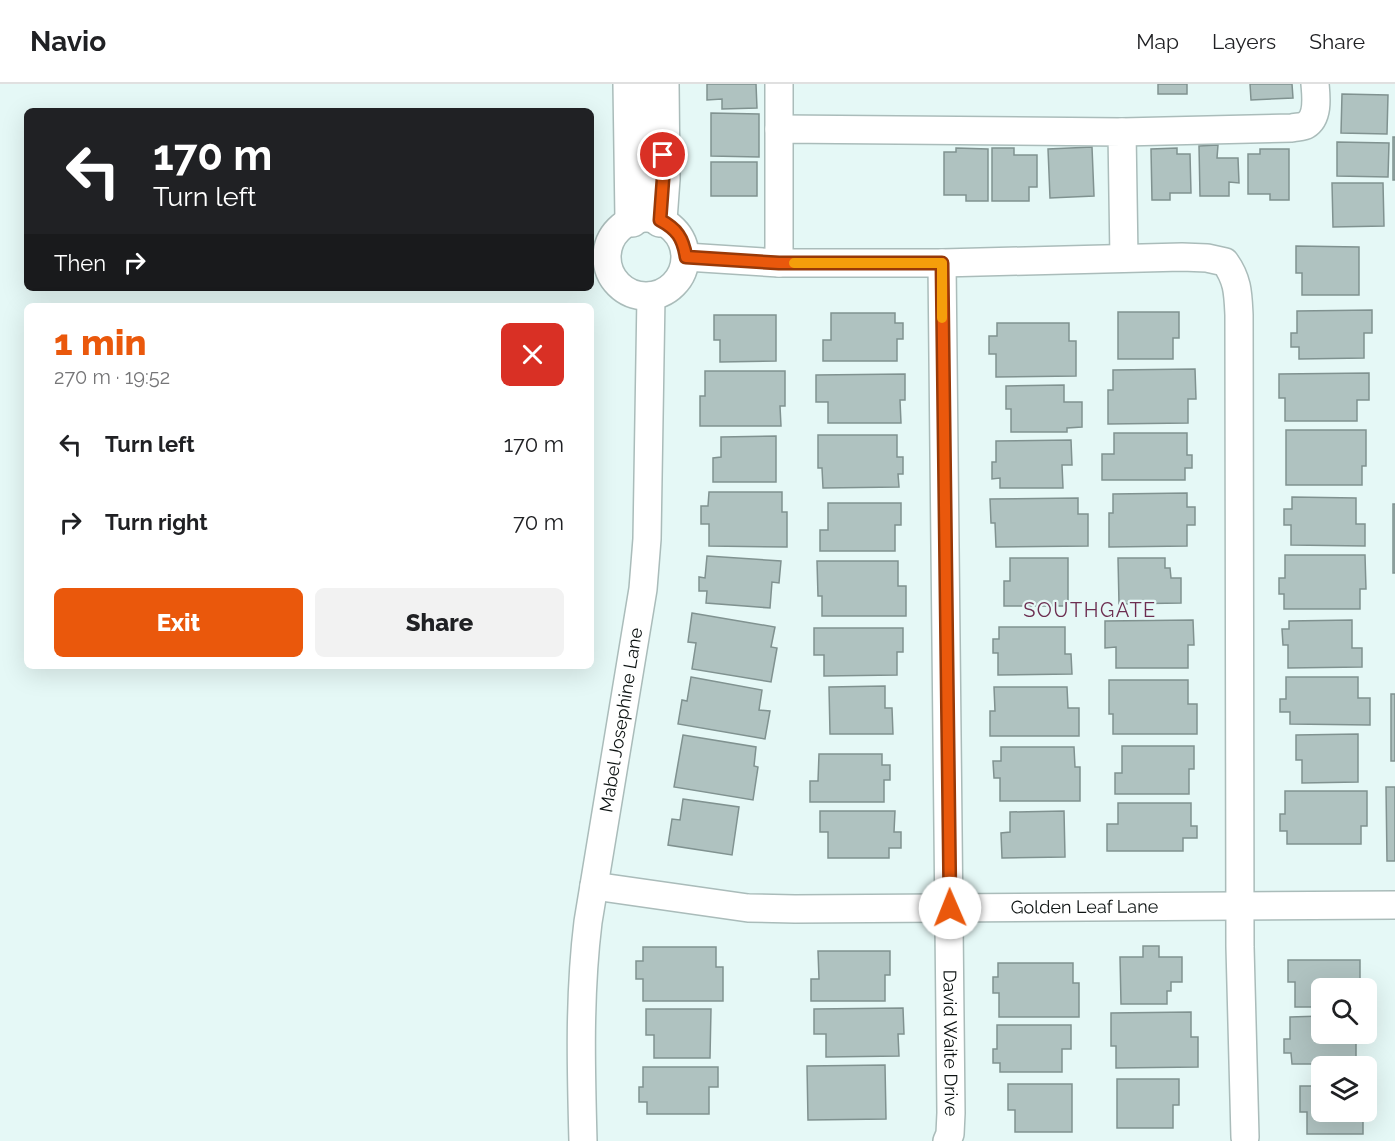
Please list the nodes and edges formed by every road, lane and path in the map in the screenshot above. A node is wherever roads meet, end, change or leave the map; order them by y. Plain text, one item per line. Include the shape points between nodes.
1 (630, 84) edge
2 (662, 84) edge
3 (779, 84) edge
4 (1315, 84) edge
5 (779, 129) junction
6 (1122, 132) junction
7 (646, 220) junction
8 (686, 257) junction
9 (1124, 258) junction
10 (599, 260) edge
11 (779, 263) junction
12 (942, 263) junction
13 (651, 296) junction
14 (594, 886) junction
15 (1395, 905) edge
16 (1240, 906) junction
17 (950, 908) junction
18 (1245, 1137) dead end
19 (583, 1141) edge
20 (947, 1141) edge

1 - 7 main road via 630,178
2 - 7 main road via 663,179
3 - 5 street
4 - 6 street via 1314,118 1306,125
5 - 6 street
5 - 11 street
6 - 9 street
7 - 8 street via 670,226 679,235
7 - 10 street via 621,227
8 - 11 street
8 - 13 street via 672,287
9 - 12 street
9 - 16 street via 1207,258 1225,262 1238,291
10 - 13 street via 627,291
11 - 12 street
12 - 17 street, David Waite Drive
13 - 14 street, Mabel Josephine Lane via 643,590
14 - 17 street, Golden Leaf Lane via 748,908
14 - 19 street, Mabel Josephine Lane via 583,980
15 - 16 street, Golden Leaf Lane
16 - 17 street, Golden Leaf Lane
16 - 18 street
17 - 20 street, David Waite Drive via 951,1113

